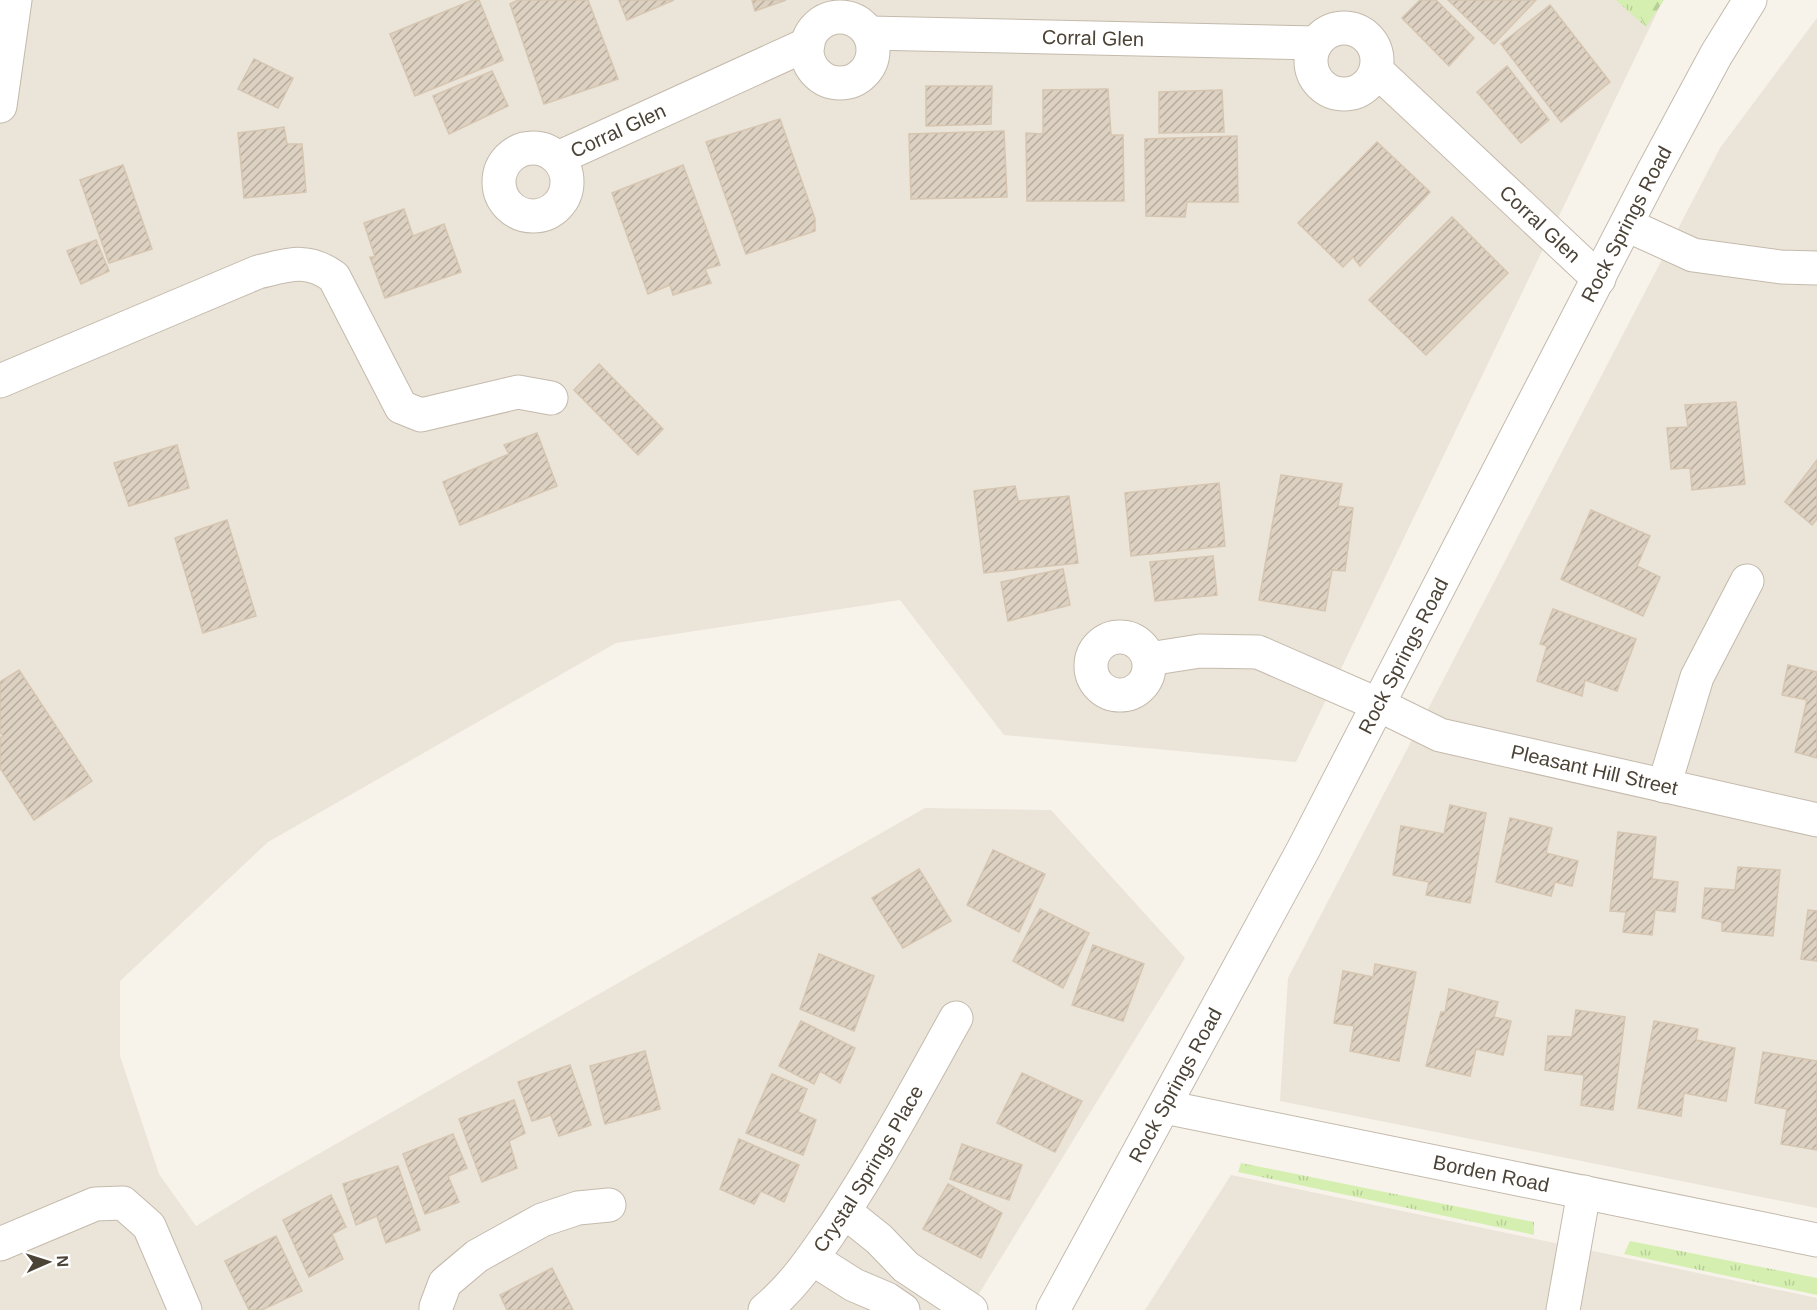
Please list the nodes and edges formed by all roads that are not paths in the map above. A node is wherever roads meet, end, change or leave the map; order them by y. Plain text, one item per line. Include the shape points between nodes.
1 (15, 0) edge
2 (1750, 0) edge
3 (869, 33) junction
4 (1316, 43) junction
5 (808, 44) junction
6 (1376, 70) junction
7 (0, 106) edge
8 (558, 158) dead end
9 (1627, 225) junction
10 (1817, 268) edge
11 (1599, 279) junction
12 (0, 381) edge
13 (551, 398) dead end
14 (1747, 581) dead end
15 (1149, 659) dead end
16 (1377, 704) junction
17 (1664, 786) junction
18 (1817, 820) edge
19 (956, 1018) dead end
20 (1165, 1107) junction
21 (1584, 1192) junction
22 (609, 1205) dead end
23 (844, 1211) junction
24 (1817, 1240) edge
25 (0, 1244) edge
26 (895, 1256) junction
27 (813, 1259) junction
28 (870, 1292) junction
29 (186, 1310) edge
30 (436, 1310) edge
31 (765, 1310) edge
32 (903, 1310) edge
33 (971, 1310) edge
34 (1053, 1310) edge
35 (1563, 1310) edge

1 - 7 street
2 - 9 street, Rock Springs Road via 1716,55
3 - 4 street, Corral Glen
3 - 5 street, Corral Glen via 852,19 829,18 819,24
3 - 5 street via 873,44 870,66 864,74 845,83 825,80 816,73 810,64
4 - 6 street via 1323,35 1342,28 1362,33 1375,49
4 - 6 street via 1311,53 1312,73 1326,90 1335,94 1356,93
5 - 8 street, Corral Glen
6 - 11 street, Corral Glen
9 - 10 street via 1693,255
9 - 11 street, Rock Springs Road
11 - 16 street, Rock Springs Road
12 - 13 street via 258,272 296,263 321,267 334,277 401,407 421,415 518,392
14 - 17 street via 1697,677
15 - 16 street, Pleasant Hill Street via 1200,651 1258,652
16 - 17 street, Pleasant Hill Street via 1440,735
16 - 20 street, Rock Springs Road
17 - 18 street, Pleasant Hill Street
19 - 23 street, Crystal Springs Place
20 - 21 street, Borden Road
20 - 34 street, Rock Springs Road
21 - 24 street, Borden Road
21 - 35 street
22 - 30 street via 542,1220 477,1257 445,1283
23 - 26 street
23 - 27 street, Crystal Springs Place
25 - 29 street via 94,1204 123,1203 149,1226
26 - 28 street
26 - 33 street
27 - 28 street
27 - 31 street, Crystal Springs Place
28 - 32 street

